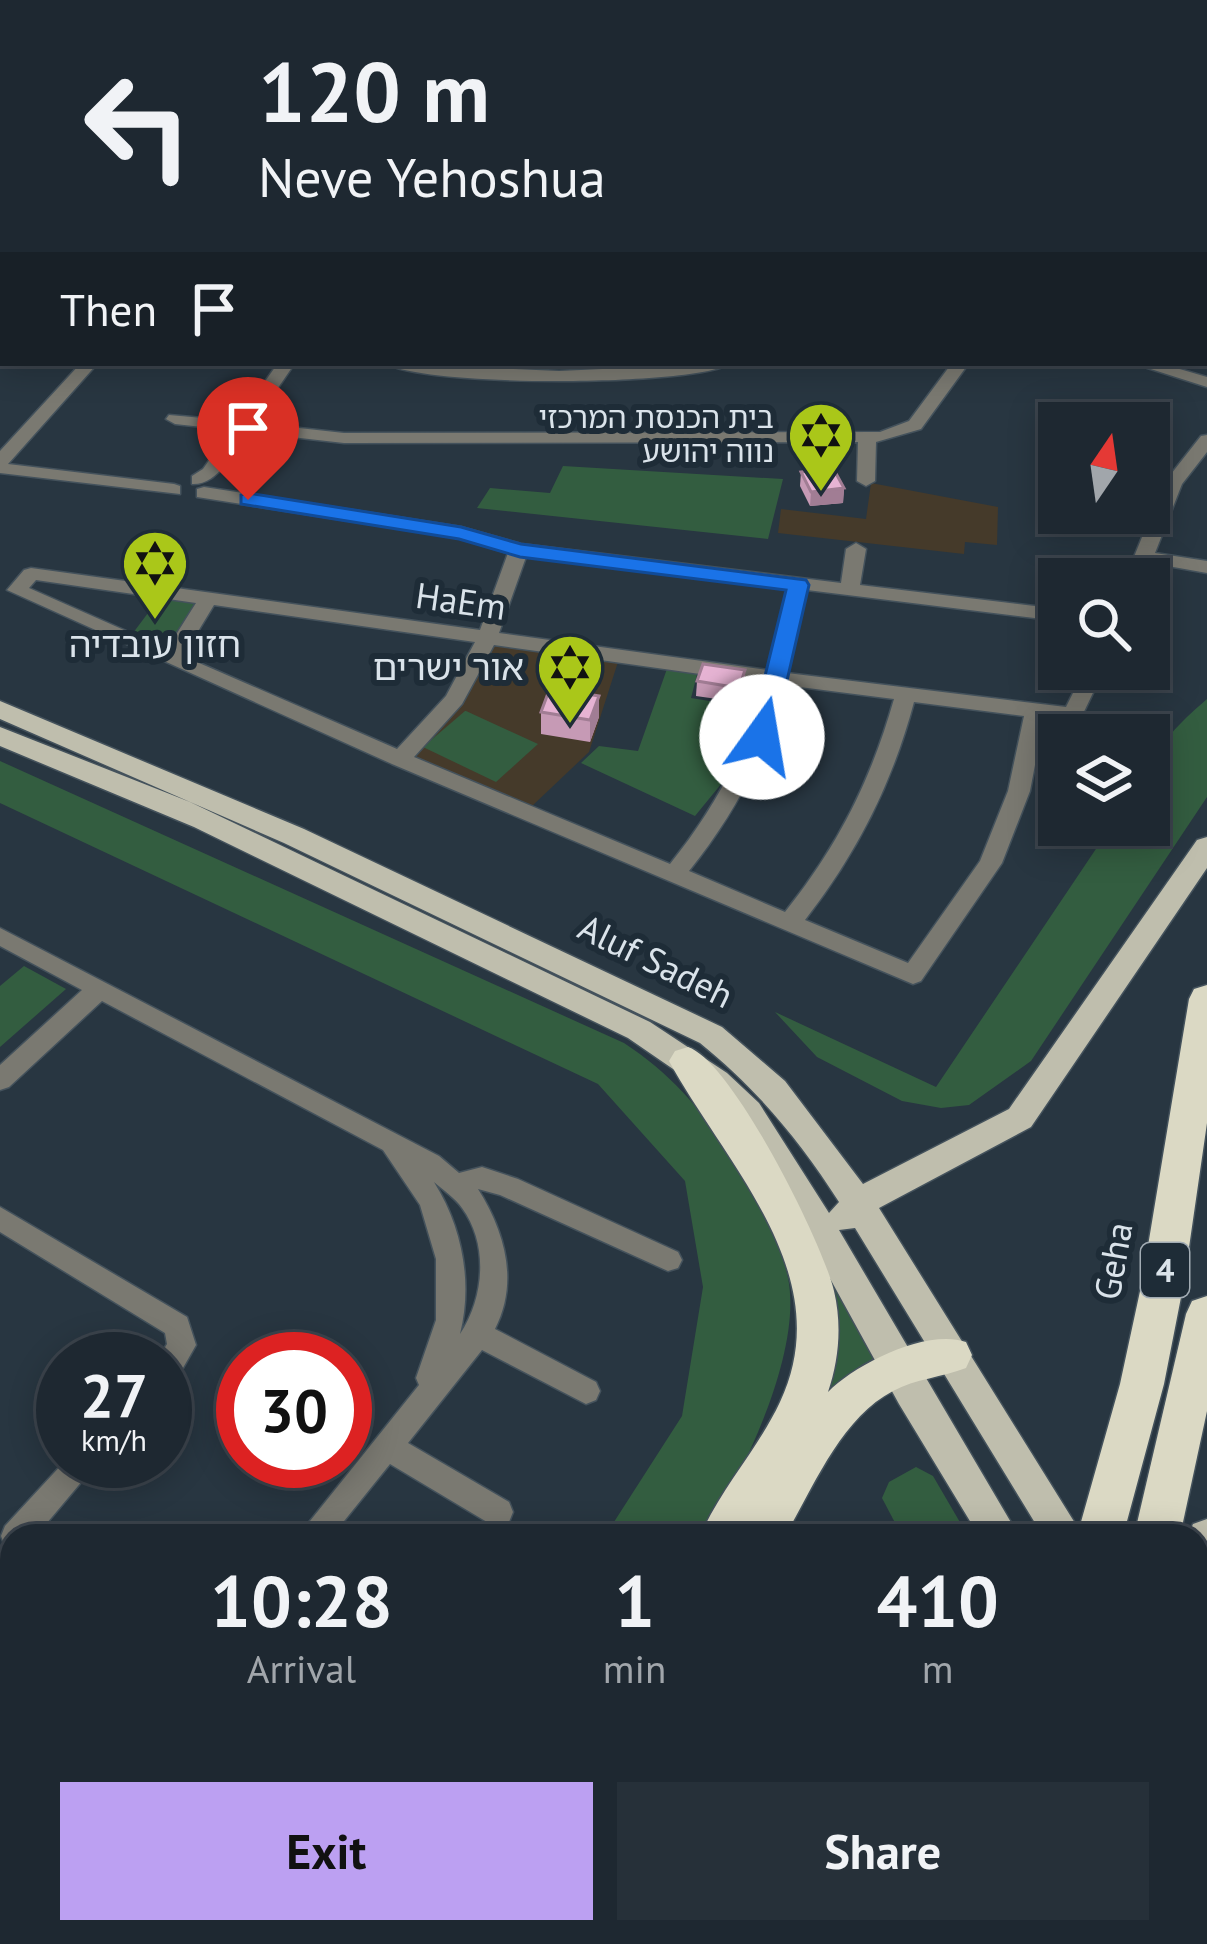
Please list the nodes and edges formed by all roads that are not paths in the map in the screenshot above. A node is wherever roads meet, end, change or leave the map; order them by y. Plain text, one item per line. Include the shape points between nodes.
1 (69, 366) edge
2 (87, 366) edge
3 (285, 366) edge
4 (442, 366) edge
5 (959, 366) edge
6 (1151, 366) edge
7 (621, 367) edge
8 (1207, 382) edge
9 (175, 419) dead end
10 (243, 428) junction
11 (874, 437) junction
12 (0, 439) edge
13 (1207, 440) edge
14 (0, 465) edge
15 (866, 482) dead end
16 (201, 486) junction
17 (856, 549) dead end
18 (520, 550) junction
19 (1148, 557) joint
20 (1207, 567) edge
21 (798, 585) junction
22 (849, 591) junction
23 (208, 599) junction
24 (1038, 613) edge
25 (487, 638) junction
26 (171, 659) junction
27 (776, 678) junction
28 (1085, 690) edge
29 (0, 692) edge
30 (906, 695) junction
31 (0, 710) edge
32 (1035, 712) junction
33 (0, 726) edge
34 (0, 736) edge
35 (400, 759) junction
36 (1207, 847) edge
37 (283, 856) junction
38 (349, 862) junction
39 (674, 874) junction
40 (790, 922) junction
41 (0, 936) edge
42 (99, 989) junction
43 (1207, 999) edge
44 (688, 1061) junction
45 (0, 1080) edge
46 (383, 1140) junction
47 (918, 1168) junction
48 (836, 1172) junction
49 (456, 1184) junction
50 (857, 1204) junction
51 (0, 1218) edge
52 (826, 1237) junction
53 (668, 1260) dead end
54 (1207, 1314) edge
55 (179, 1332) edge
56 (478, 1334) junction
57 (951, 1355) junction
58 (900, 1371) junction
59 (586, 1391) dead end
60 (387, 1446) junction
61 (59, 1488) edge
62 (498, 1512) dead end
63 (991, 1522) edge
64 (27, 1524) edge
65 (323, 1524) edge
66 (730, 1524) edge
67 (768, 1524) edge
68 (1056, 1524) edge
69 (1103, 1524) edge
70 (1160, 1524) edge

1 - 12 street
2 - 14 street
3 - 10 street
4 - 7 street
5 - 11 street via 915,424
6 - 8 street
9 - 10 street
10 - 11 street via 344,438
10 - 16 street
11 - 15 street
13 - 19 street via 1173,483
14 - 16 street via 174,490 182,481
16 - 18 street
17 - 22 street
18 - 21 street
18 - 25 street
19 - 20 street
21 - 22 street
21 - 27 street
22 - 24 street
23 - 25 street, HaEm
23 - 26 street
23 - 26 street, HaEm via 31,574 17,590
25 - 27 street, HaEm
25 - 35 street via 455,699
26 - 35 street
27 - 30 street, HaEm
27 - 39 street via 741,782
28 - 32 street, HaEm via 1073,715
29 - 38 main road
30 - 32 street, HaEm
30 - 40 street via 870,806 839,862
31 - 38 main road, Aluf Sadeh
32 - 40 street via 991,862 913,974
33 - 37 main road, Aluf Sadeh
34 - 37 main road
35 - 39 street
36 - 47 main road via 1020,1118
37 - 44 main road, Aluf Sadeh
38 - 48 main road, Aluf Sadeh via 711,1035 770,1081
39 - 40 street
41 - 42 street
42 - 45 street
42 - 46 street
43 - 69 highway, Geha / 4 via 1163,1282
44 - 52 main road, Aluf Sadeh via 748,1112
44 - 66 highway via 772,1195 818,1303 813,1374
46 - 49 street
46 - 60 street via 439,1214 453,1278 444,1352
47 - 48 main road via 866,1177
47 - 50 main road
48 - 50 main road, Aluf Sadeh
49 - 53 street via 482,1178 509,1187
49 - 56 street via 483,1222 495,1272
50 - 52 main road
50 - 57 main road, Aluf Sadeh
51 - 55 street
52 - 58 main road, Aluf Sadeh
54 - 70 highway, 4
56 - 59 street
56 - 60 street
57 - 58 highway
57 - 68 main road, Aluf Sadeh
58 - 63 main road, Aluf Sadeh
58 - 67 highway via 848,1401
60 - 62 street
60 - 65 street
61 - 64 street

